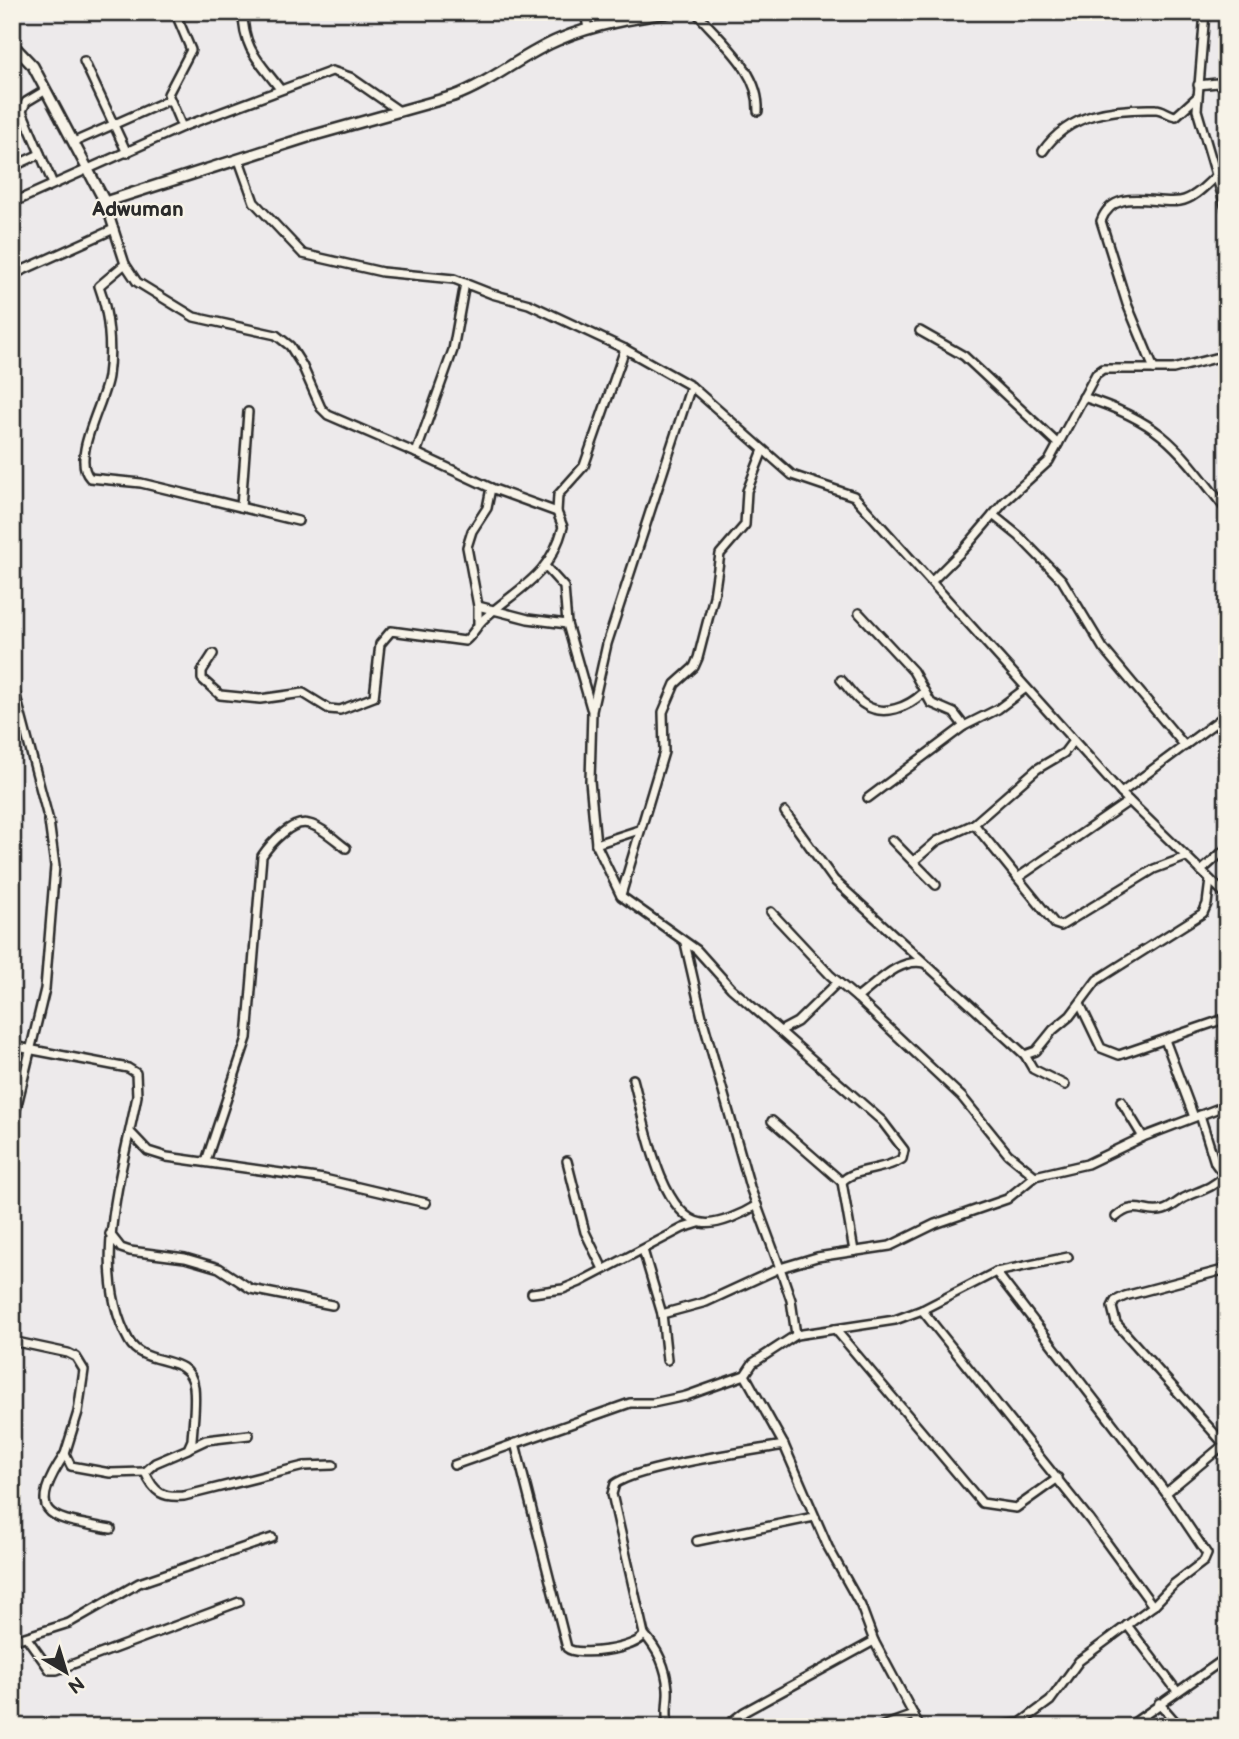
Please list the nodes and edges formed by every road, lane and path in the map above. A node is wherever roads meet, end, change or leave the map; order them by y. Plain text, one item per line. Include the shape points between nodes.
1 (175, 12) edge
2 (243, 12) edge
3 (585, 12) edge
4 (672, 12) edge
5 (696, 12) edge
6 (1205, 12) edge
7 (588, 29) junction
8 (12, 44) edge
9 (84, 61) dead end
10 (1227, 82) edge
11 (1198, 85) junction
12 (280, 89) junction
13 (46, 90) junction
14 (1196, 98) junction
15 (169, 100) junction
16 (399, 111) junction
17 (758, 111) dead end
18 (115, 124) junction
19 (182, 127) junction
20 (74, 142) junction
21 (1044, 151) dead end
22 (127, 153) junction
23 (40, 155) junction
24 (239, 160) junction
25 (12, 167) edge
26 (89, 169) junction
27 (1216, 176) junction
28 (53, 184) junction
29 (105, 202) junction
30 (12, 203) edge
31 (1227, 212) edge
32 (114, 229) junction
33 (125, 264) junction
34 (12, 275) edge
35 (465, 283) junction
36 (920, 331) dead end
37 (625, 349) junction
38 (1227, 355) edge
39 (1154, 369) junction
40 (691, 386) junction
41 (1083, 397) junction
42 (248, 412) dead end
43 (1058, 444) junction
44 (763, 450) junction
45 (416, 453) junction
46 (491, 488) junction
47 (241, 507) junction
48 (1227, 511) edge
49 (557, 512) junction
50 (992, 515) junction
51 (298, 521) dead end
52 (545, 566) junction
53 (932, 581) junction
54 (478, 606) junction
55 (495, 609) junction
56 (859, 613) dead end
57 (478, 624) junction
58 (567, 624) junction
59 (213, 654) dead end
60 (841, 680) dead end
61 (12, 681) edge
62 (1026, 688) junction
63 (923, 693) junction
64 (592, 711) junction
65 (1227, 714) edge
66 (964, 726) junction
67 (1073, 741) junction
68 (1185, 746) junction
69 (1121, 793) junction
70 (868, 797) dead end
71 (1129, 801) junction
72 (785, 812) dead end
73 (974, 824) junction
74 (639, 830) junction
75 (892, 839) dead end
76 (596, 844) junction
77 (346, 848) dead end
78 (1227, 848) edge
79 (1186, 857) junction
80 (915, 860) junction
81 (1201, 872) junction
82 (1019, 877) junction
83 (1210, 880) junction
84 (936, 885) dead end
85 (621, 895) junction
86 (1227, 896) edge
87 (771, 912) dead end
88 (685, 942) junction
89 (925, 963) junction
90 (838, 982) junction
91 (857, 998) junction
92 (1080, 1004) junction
93 (1227, 1018) edge
94 (780, 1031) junction
95 (1166, 1040) junction
96 (12, 1045) edge
97 (30, 1049) junction
98 (1025, 1055) junction
99 (633, 1079) dead end
100 (1065, 1086) dead end
101 (1121, 1101) dead end
102 (1227, 1105) edge
103 (1197, 1116) junction
104 (772, 1121) dead end
105 (12, 1126) edge
106 (131, 1132) junction
107 (1143, 1137) junction
108 (206, 1161) junction
109 (567, 1161) dead end
110 (1035, 1177) junction
111 (1225, 1177) edge
112 (842, 1182) junction
113 (426, 1203) dead end
114 (757, 1205) junction
115 (1116, 1217) dead end
116 (699, 1223) junction
117 (110, 1233) junction
118 (643, 1250) junction
119 (854, 1251) junction
120 (1068, 1257) dead end
121 (780, 1268) junction
122 (603, 1269) junction
123 (1227, 1269) edge
124 (996, 1272) junction
125 (532, 1293) dead end
126 (332, 1305) dead end
127 (922, 1310) junction
128 (662, 1314) junction
129 (835, 1329) junction
130 (796, 1335) junction
131 (12, 1341) edge
132 (667, 1360) dead end
133 (745, 1375) junction
134 (249, 1434) dead end
135 (515, 1443) junction
136 (1226, 1443) edge
137 (784, 1445) junction
138 (188, 1449) junction
139 (65, 1454) junction
140 (332, 1465) dead end
141 (454, 1465) dead end
142 (145, 1472) junction
143 (1058, 1478) junction
144 (1166, 1493) junction
145 (814, 1517) junction
146 (111, 1529) dead end
147 (272, 1538) dead end
148 (696, 1541) dead end
149 (239, 1602) dead end
150 (1153, 1606) junction
151 (1128, 1625) junction
152 (644, 1634) junction
153 (27, 1638) junction
154 (12, 1641) edge
155 (874, 1642) junction
156 (1227, 1657) edge
157 (1177, 1691) junction
158 (1159, 1703) junction
159 (914, 1714) junction
160 (669, 1727) edge
161 (725, 1727) edge
162 (880, 1727) edge
163 (920, 1727) edge
164 (986, 1727) edge
165 (1128, 1727) edge
166 (1180, 1727) edge

1 - 15 street via 191,50
2 - 12 street via 243,35 251,53
3 - 7 street
4 - 7 street
5 - 17 street via 752,78
6 - 11 street
7 - 16 street via 557,40 476,88
8 - 13 street via 33,66
9 - 18 street
10 - 11 street
11 - 14 street
12 - 16 street via 337,71
12 - 19 street
13 - 20 street
13 - 23 street via 26,102 22,111
14 - 21 street via 1176,116 1159,108 1097,113 1062,129
14 - 27 street
15 - 18 street
15 - 19 street
16 - 24 street
18 - 20 street
18 - 22 street
19 - 22 street
20 - 26 street
22 - 26 street
23 - 25 street
23 - 28 street
24 - 29 street
24 - 35 street via 254,202 303,254 382,272 439,276
26 - 28 street
26 - 29 street
27 - 31 street
27 - 39 street via 1190,198 1129,199 1108,208 1101,221 1127,304
28 - 30 street
29 - 32 street
32 - 33 street
32 - 34 street
33 - 45 street via 136,282 194,317 276,335 290,346 320,408 328,415
33 - 47 street via 99,286 106,300 110,352 105,396 90,430 84,470 90,478 141,483
35 - 37 street via 529,304
35 - 45 street via 453,350
36 - 43 street via 964,356
37 - 40 street
37 - 49 street via 584,466 562,489
38 - 39 street
39 - 41 street via 1103,369
40 - 44 street
40 - 64 street via 607,644
41 - 43 street
41 - 48 street via 1132,416 1179,448
42 - 47 street
43 - 50 street via 1039,474
44 - 53 street via 803,481 854,496
44 - 74 street via 747,491 745,525 720,554 698,659 675,684 663,712 663,752
45 - 46 street
46 - 49 street
46 - 54 street via 487,508 467,547
47 - 51 street
49 - 52 street via 563,527
50 - 53 street
50 - 68 street via 1062,580 1103,648
52 - 55 street via 533,582
52 - 58 street via 564,587
53 - 62 street
54 - 55 street
54 - 57 street
55 - 57 street
55 - 58 street via 528,620
56 - 63 street via 913,671
57 - 59 street via 471,636 458,642 391,631 380,644 373,697 340,710 329,709 303,693 260,699 220,695 202,679
58 - 64 street
60 - 63 street via 865,705 885,711 903,707
61 - 97 street via 49,821 55,866 45,989
62 - 66 street
62 - 67 street
63 - 66 street via 931,703 954,713
64 - 76 street via 590,781
65 - 68 street
66 - 70 street
67 - 69 street
67 - 73 street
68 - 69 street
69 - 71 street
71 - 79 street
71 - 82 street
72 - 89 street via 834,880
73 - 80 street via 937,841
73 - 82 street
74 - 76 street
74 - 85 street
75 - 80 street
76 - 85 street
77 - 108 street via 314,825 300,824 277,838 262,856 247,1038
78 - 81 street
79 - 81 street
79 - 82 street via 1154,869 1061,926
80 - 84 street
81 - 83 street
83 - 86 street
83 - 92 street via 1203,913 1097,980
85 - 88 street
87 - 90 street
88 - 94 street
88 - 114 street
89 - 91 street via 912,960 902,964
89 - 98 street
90 - 91 street
90 - 94 street via 797,1022
91 - 110 street via 962,1097 1008,1154
92 - 95 street via 1101,1048 1110,1053 1119,1055
92 - 98 street via 1037,1051
93 - 95 street
94 - 112 street via 882,1121 904,1150 902,1159 890,1167 848,1175
95 - 103 street
96 - 97 street
97 - 105 street
97 - 106 street via 136,1073
98 - 100 street via 1033,1069
99 - 116 street via 653,1158 668,1194
101 - 107 street
102 - 103 street
103 - 107 street
103 - 111 street
104 - 112 street
106 - 108 street via 149,1151
106 - 117 street
107 - 110 street via 1087,1164
108 - 113 street via 324,1179
109 - 122 street via 584,1232
110 - 119 street via 1007,1199 934,1224 890,1246
111 - 115 street via 1164,1210 1133,1208
112 - 119 street
114 - 116 street
114 - 121 street
116 - 118 street
117 - 126 street via 121,1248 130,1251 185,1258 219,1268 251,1289
117 - 138 street via 115,1296 130,1343 139,1353 180,1364 194,1385
118 - 122 street
118 - 128 street
119 - 121 street
120 - 124 street
121 - 128 street via 706,1302
121 - 130 street
122 - 125 street via 563,1289
123 - 136 street via 1125,1296 1112,1307 1116,1323
124 - 127 street
124 - 144 street
127 - 129 street via 895,1320
127 - 143 street
128 - 132 street
129 - 130 street
129 - 143 street via 982,1503 1016,1508
130 - 133 street via 753,1363
131 - 139 street via 68,1353 84,1370
133 - 135 street via 686,1396 630,1403
133 - 137 street
134 - 138 street via 206,1440
135 - 141 street
135 - 152 street via 569,1651 626,1647 637,1644
136 - 144 street
137 - 145 street
137 - 152 street via 615,1484 612,1494
138 - 142 street
139 - 142 street via 76,1469
139 - 146 street via 45,1489 48,1512 60,1519
140 - 142 street via 304,1466 167,1498 157,1492
143 - 150 street
144 - 150 street via 1207,1554
145 - 148 street
145 - 155 street via 861,1606
147 - 153 street via 139,1583 69,1623
149 - 153 street via 57,1670 50,1670
150 - 151 street
151 - 157 street
151 - 164 street via 1079,1661 1050,1701 1020,1723
152 - 160 street via 661,1654
153 - 154 street
155 - 159 street
155 - 161 street via 744,1712
156 - 157 street
157 - 158 street
158 - 165 street
158 - 166 street
159 - 162 street
159 - 163 street

